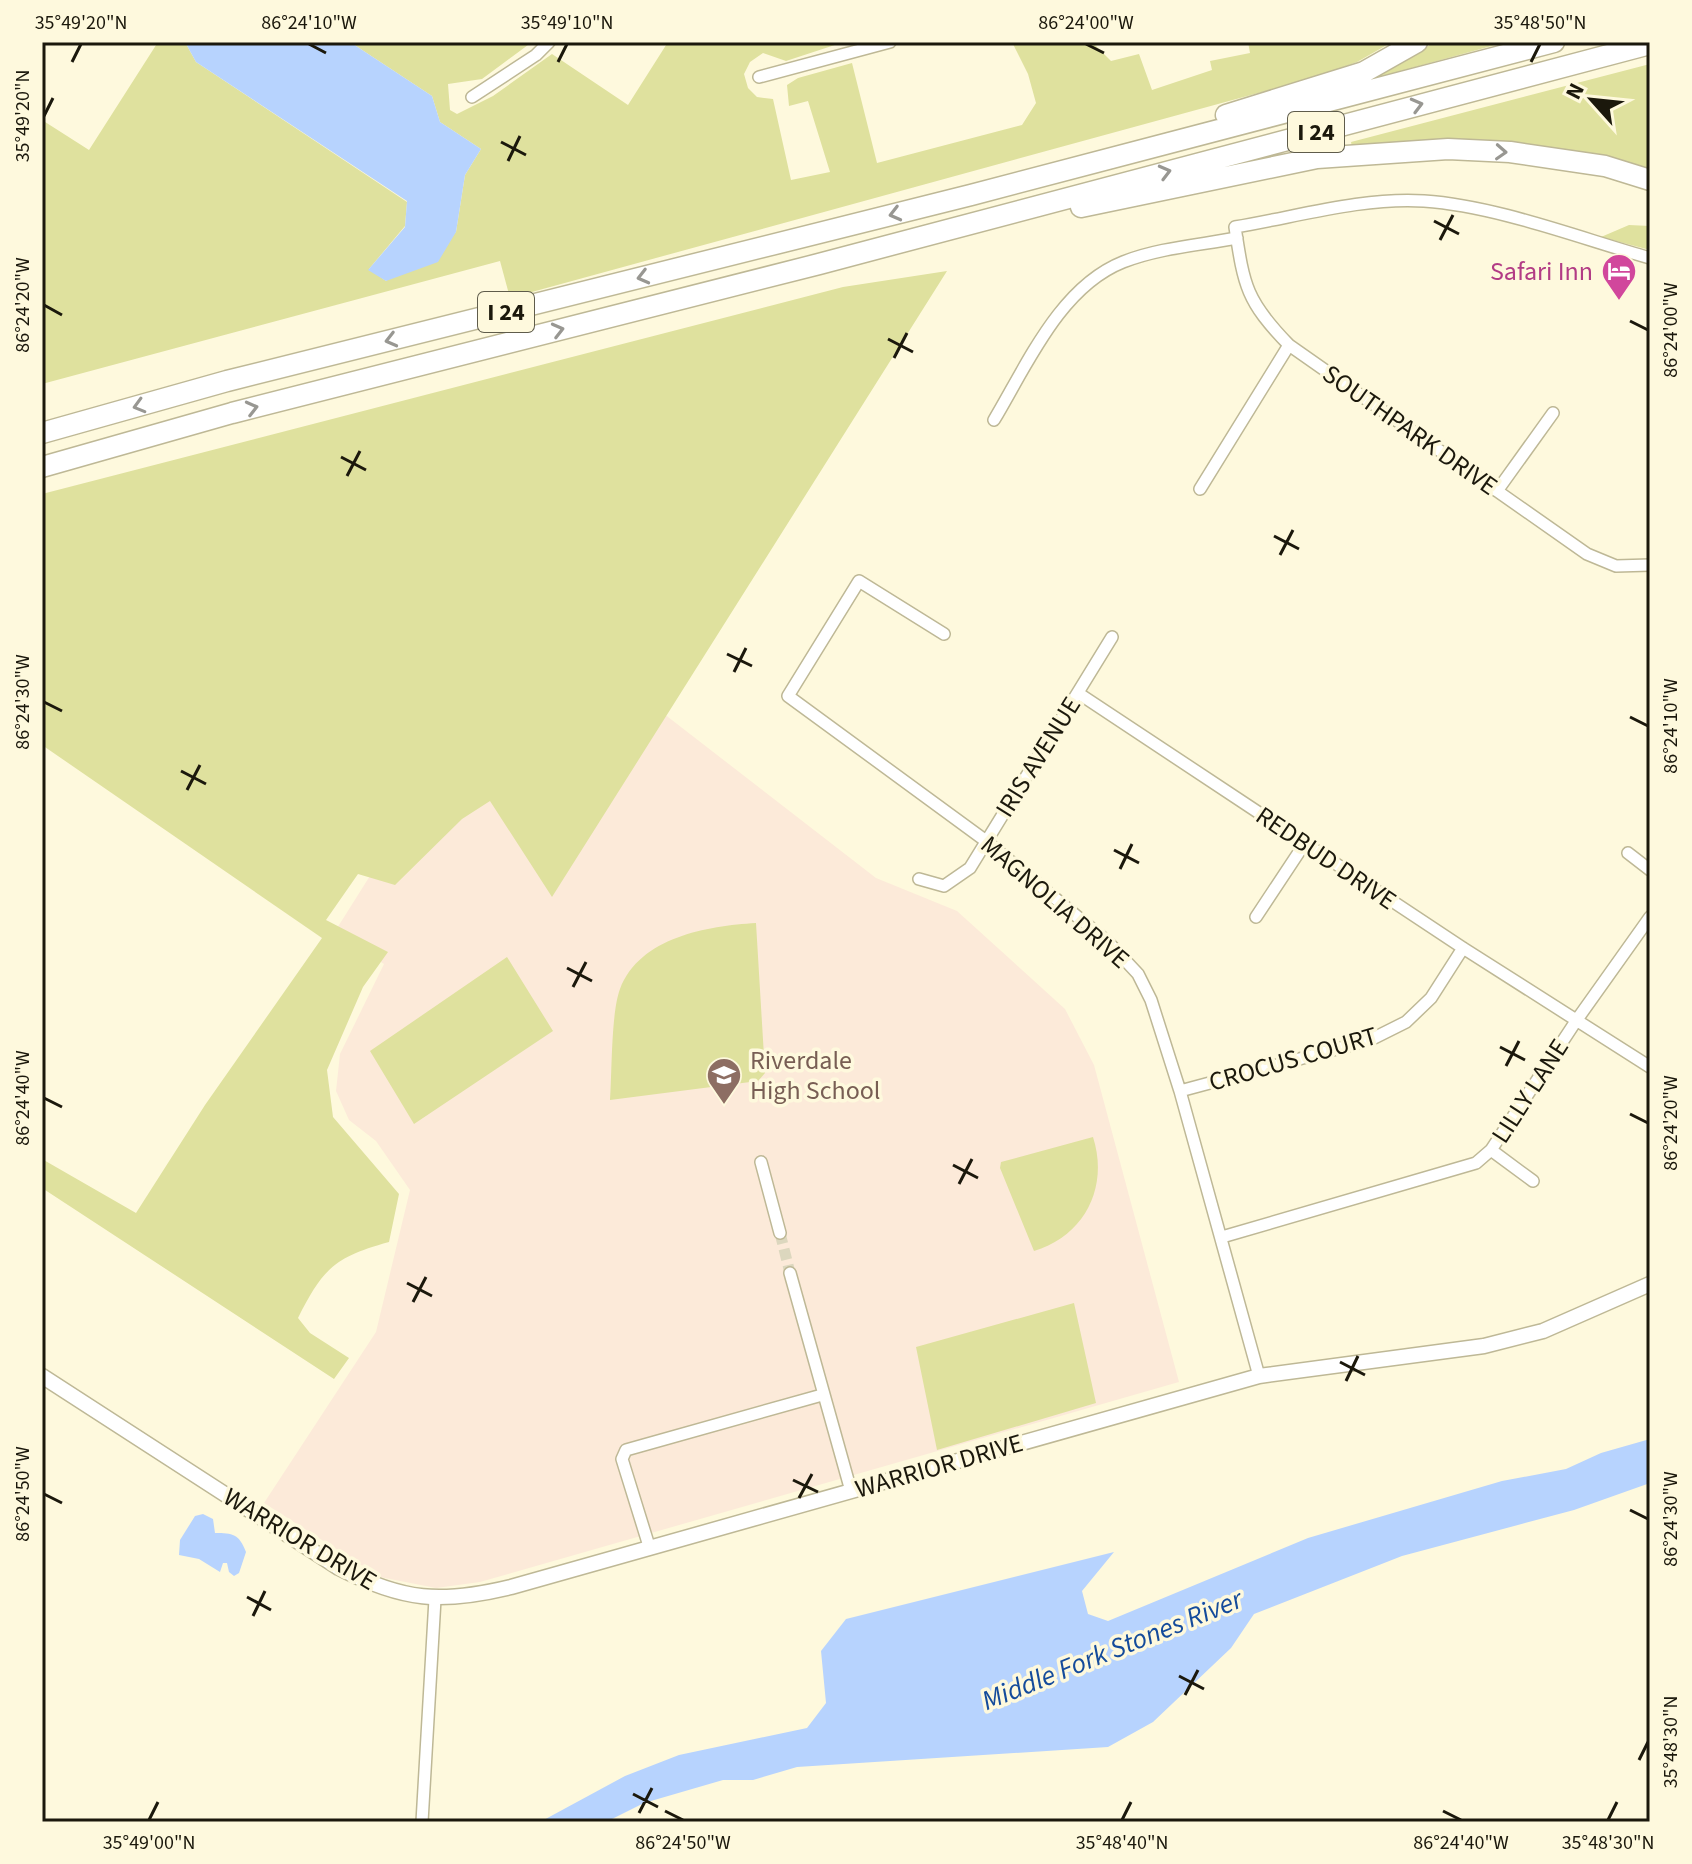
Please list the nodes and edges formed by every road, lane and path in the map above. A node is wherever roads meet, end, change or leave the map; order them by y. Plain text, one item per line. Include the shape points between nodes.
1 (549, 42) edge
2 (890, 42) edge
3 (1417, 42) edge
4 (1554, 42) edge
5 (1650, 44) edge
6 (867, 45) edge
7 (759, 77) dead end
8 (472, 97) dead end
9 (1650, 180) edge
10 (971, 195) junction
11 (982, 220) junction
12 (1236, 232) junction
13 (1650, 258) edge
14 (1289, 345) junction
15 (1553, 413) dead end
16 (994, 420) dead end
17 (42, 433) edge
18 (42, 467) edge
19 (1200, 489) dead end
20 (1497, 491) junction
21 (1650, 565) edge
22 (944, 634) dead end
23 (1112, 637) dead end
24 (1078, 693) junction
25 (986, 841) junction
26 (1305, 843) junction
27 (1628, 853) dead end
28 (1650, 870) edge
29 (919, 879) dead end
30 (1256, 917) dead end
31 (1650, 917) edge
32 (1463, 948) junction
33 (1576, 1021) junction
34 (1650, 1067) edge
35 (1180, 1091) junction
36 (1491, 1150) junction
37 (761, 1162) dead end
38 (1533, 1181) dead end
39 (780, 1233) tunnel mouth
40 (1222, 1237) junction
41 (790, 1273) tunnel mouth
42 (1650, 1284) edge
43 (42, 1376) edge
44 (1259, 1376) junction
45 (822, 1395) junction
46 (851, 1491) junction
47 (649, 1546) junction
48 (435, 1599) junction
49 (422, 1822) edge

1 - 8 street
2 - 6 street
3 - 10 highway via 1364,72
4 - 10 highway, I 24
11 -> 5 highway, I 24
6 - 7 street
11 -> 9 highway via 1064,211 1317,158 1448,149 1605,166
10 -> 17 highway, I 24 via 227,381
18 -> 11 highway, I 24
12 - 13 street via 1389,201 1424,201 1465,206
12 - 14 street, SOUTHPARK DRIVE via 1244,288 1260,315
12 - 16 street via 1104,271 1069,303
14 - 19 street
14 - 20 street, SOUTHPARK DRIVE
15 - 20 street
20 - 21 street, SOUTHPARK DRIVE via 1587,554 1616,566
22 - 25 street, MAGNOLIA DRIVE via 859,581 788,696
23 - 24 street, IRIS AVENUE
24 - 25 street, IRIS AVENUE
24 - 26 street, REDBUD DRIVE
25 - 29 street, IRIS AVENUE via 955,881 934,886
25 - 35 street, MAGNOLIA DRIVE via 1109,943 1138,974
26 - 30 street
26 - 32 street, REDBUD DRIVE
27 - 28 street
31 - 33 street, LILLY LANE
32 - 33 street, REDBUD DRIVE
32 - 35 street, CROCUS COURT via 1431,998 1406,1022 1370,1040
33 - 34 street, REDBUD DRIVE
33 - 36 street, LILLY LANE
35 - 40 street, MAGNOLIA DRIVE
36 - 38 street
36 - 40 street, LILLY LANE via 1455,1171
37 - 39 street
40 - 44 street, MAGNOLIA DRIVE
41 - 45 street
42 - 44 street, WARRIOR DRIVE via 1543,1331 1484,1346
43 - 48 street, WARRIOR DRIVE via 339,1568 374,1587
44 - 46 street, WARRIOR DRIVE
45 - 46 street
45 - 47 street via 626,1450 622,1459
46 - 47 street, WARRIOR DRIVE
47 - 48 street, WARRIOR DRIVE via 511,1587
48 - 49 street

